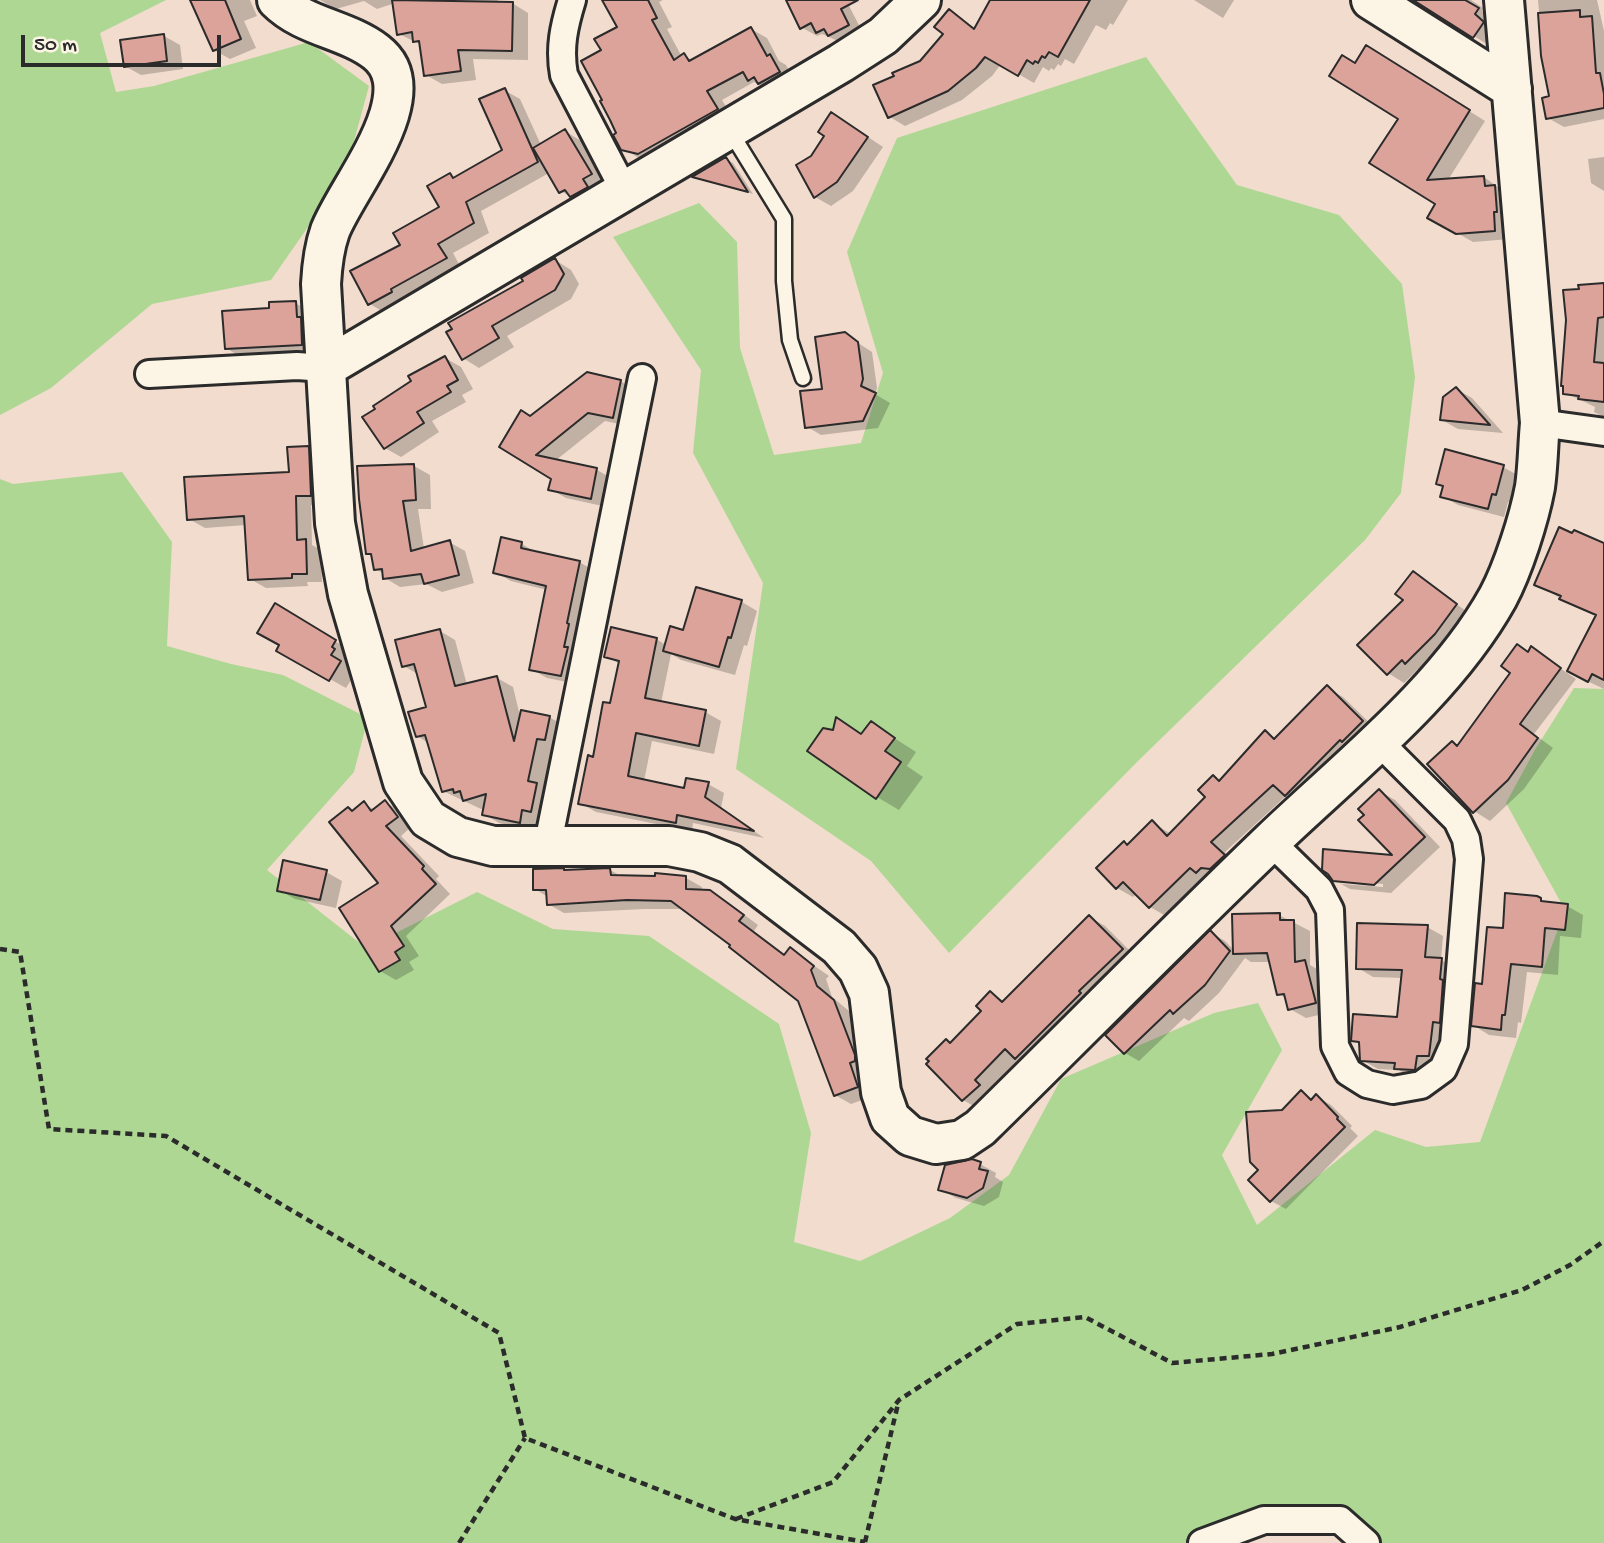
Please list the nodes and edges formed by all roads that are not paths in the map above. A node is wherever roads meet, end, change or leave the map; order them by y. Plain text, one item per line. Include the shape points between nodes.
1 (277, 0) edge
2 (572, 0) edge
3 (921, 0) edge
4 (1371, 0) edge
5 (1504, 0) edge
6 (1512, 89) junction
7 (729, 129) junction
8 (624, 190) junction
9 (325, 368) junction
10 (149, 374) dead end
11 (642, 378) dead end
12 (803, 378) dead end
13 (1540, 423) junction
14 (1604, 432) edge
15 (1378, 741) junction
16 (1270, 841) junction
17 (547, 848) junction
18 (1202, 1543) edge
19 (1366, 1543) edge

1 - 9 street via 288,12 377,53 390,69 394,93 386,126 330,230 323,257
2 - 8 street via 560,54 564,75
3 - 7 street via 883,36
4 - 6 street
5 - 6 street
6 - 13 street
7 - 8 street
7 - 12 lane via 784,219 790,340
8 - 9 street
9 - 10 street
9 - 17 street via 335,523 348,594 403,782 428,819 458,837 493,846
11 - 17 street
13 - 14 street
13 - 15 street via 1535,487 1498,596 1436,682
15 - 16 street
15 - 16 street via 1457,820 1469,859 1454,1044 1443,1069 1421,1085 1393,1090 1367,1084 1348,1072 1335,1046 1330,910 1319,889
16 - 17 street via 980,1128 962,1140 936,1144 910,1136 890,1118 881,1092 869,993 858,969 839,947 730,864 669,846
18 - 19 street via 1264,1520 1340,1520

